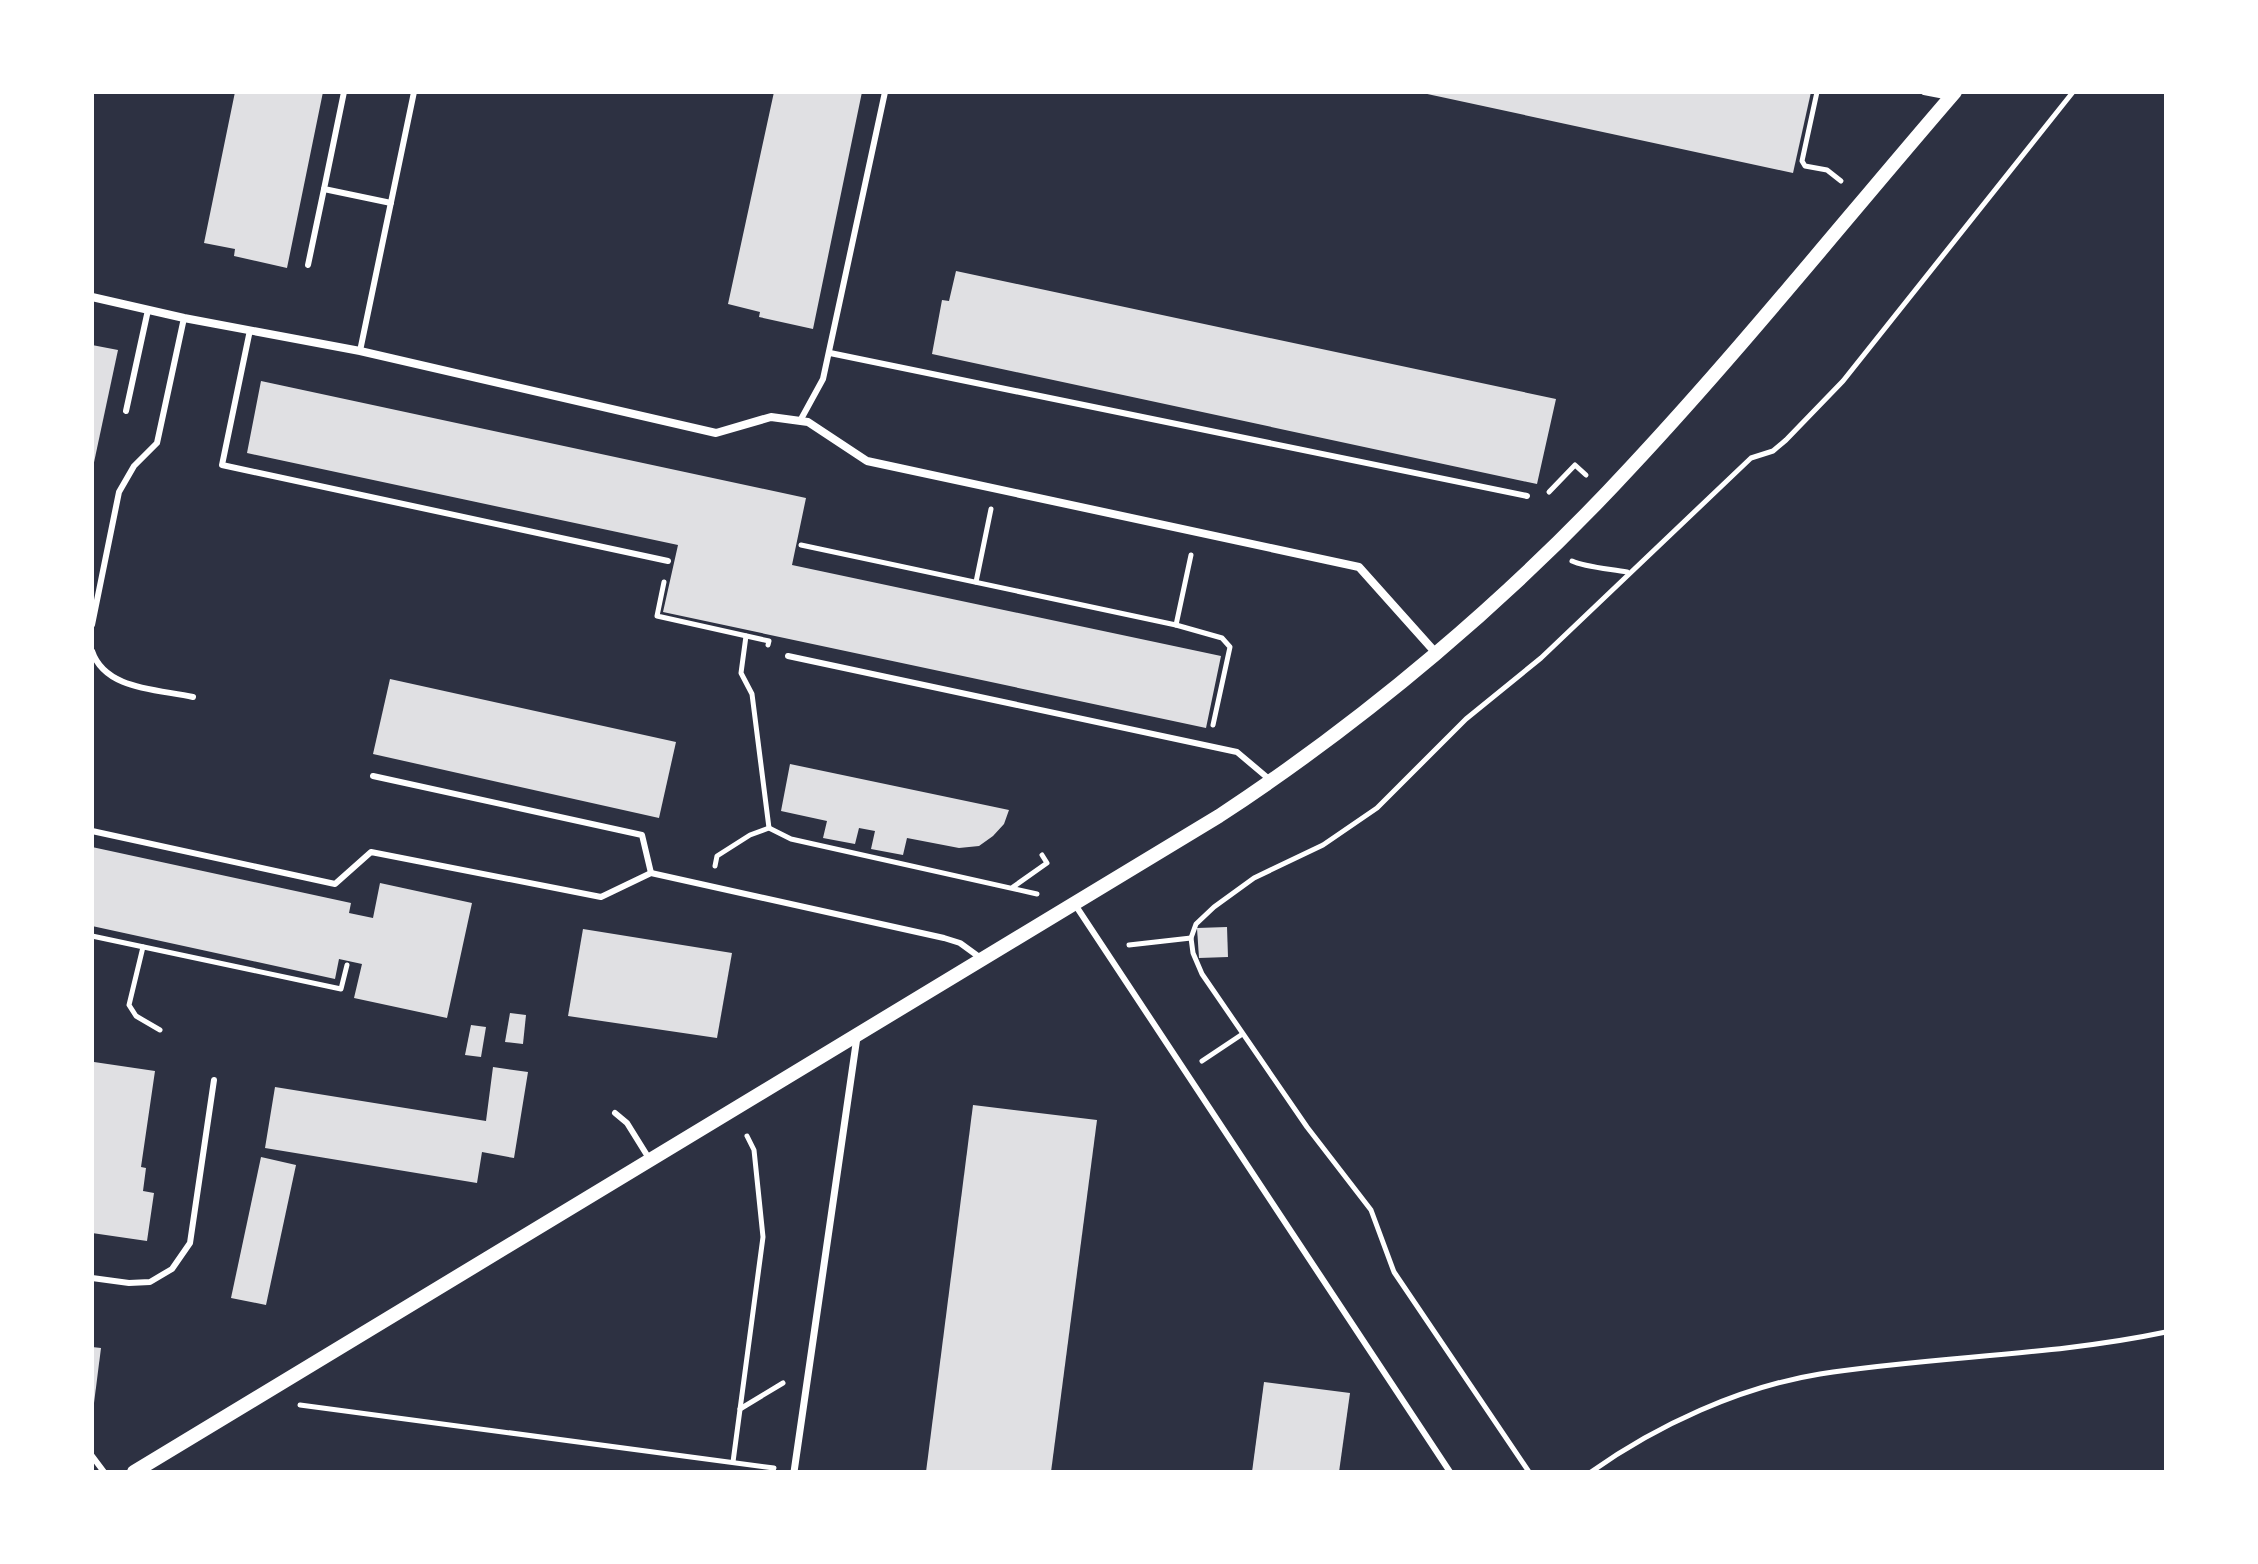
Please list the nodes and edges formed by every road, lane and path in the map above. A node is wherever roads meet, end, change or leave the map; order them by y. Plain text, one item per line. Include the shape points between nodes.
1 (344, 92) edge
2 (414, 92) edge
3 (885, 92) edge
4 (1817, 92) edge
5 (1924, 92) edge
6 (2073, 92) edge
7 (1952, 95) edge
8 (1841, 181) dead end
9 (324, 189) junction
10 (391, 203) junction
11 (308, 265) dead end
12 (92, 297) edge
13 (148, 310) junction
14 (184, 318) junction
15 (250, 330) junction
16 (360, 351) junction
17 (830, 353) junction
18 (126, 411) dead end
19 (800, 421) junction
20 (1586, 475) dead end
21 (1554, 487) dead end
22 (995, 489) junction
23 (1527, 496) dead end
24 (1196, 532) junction
25 (801, 545) dead end
26 (1570, 560) dead end
27 (668, 561) joint
28 (1628, 573) junction
29 (976, 582) junction
30 (92, 625) edge
31 (1176, 625) junction
32 (746, 636) junction
33 (769, 641) dead end
34 (92, 651) edge
35 (1435, 652) junction
36 (788, 656) dead end
37 (193, 697) dead end
38 (1212, 728) dead end
39 (373, 776) dead end
40 (1272, 781) junction
41 (769, 828) junction
42 (92, 831) edge
43 (1042, 855) dead end
44 (651, 873) junction
45 (710, 886) junction
46 (1012, 888) junction
47 (1039, 895) dead end
48 (1074, 903) junction
49 (92, 936) edge
50 (1191, 938) junction
51 (143, 947) junction
52 (1106, 951) junction
53 (982, 959) junction
54 (347, 965) dead end
55 (160, 1030) dead end
56 (857, 1034) junction
57 (1241, 1035) junction
58 (1185, 1072) junction
59 (214, 1080) dead end
60 (615, 1113) dead end
61 (747, 1136) dead end
62 (650, 1160) junction
63 (92, 1278) edge
64 (2166, 1332) edge
65 (810, 1368) junction
66 (299, 1405) dead end
67 (739, 1409) junction
68 (92, 1456) edge
69 (733, 1463) junction
70 (749, 1465) dead end
71 (104, 1472) edge
72 (134, 1472) edge
73 (794, 1472) edge
74 (1450, 1472) edge
75 (1529, 1472) edge
76 (1591, 1472) edge

1 - 9 lane
2 - 10 lane
3 - 17 lane
4 - 8 path via 1802,161
5 - 7 lane
6 - 28 path via 1843,381 1786,440 1751,458
7 - 35 street via 1629,470 1555,545
9 - 10 lane
9 - 11 lane
10 - 16 lane
12 - 13 street
13 - 14 street
13 - 18 lane
14 - 15 street
14 - 30 lane via 157,443 134,466 119,492
15 - 16 street
15 - 27 lane via 222,465
16 - 19 street via 716,433 771,417
17 - 19 lane via 823,379
17 - 23 lane
19 - 22 street via 867,461
20 - 21 path via 1575,465
22 - 24 street
22 - 29 path
24 - 31 path
24 - 35 street via 1359,567
25 - 29 path
26 - 28 path
27 - 32 path via 657,616
28 - 50 path via 1541,658 1466,719 1377,808 1323,845 1254,878 1196,924
29 - 31 path
31 - 38 path via 1222,638 1230,647
32 - 33 path
32 - 41 path via 741,673 752,694
34 - 37 lane via 96,664 113,680
35 - 40 street
36 - 40 lane via 1237,752
39 - 44 lane via 642,835
40 - 48 street
41 - 45 path via 717,856
41 - 46 path via 791,839
42 - 44 lane via 335,884 371,852 601,897
43 - 46 path via 1047,863
44 - 45 lane
45 - 53 lane via 944,938
46 - 47 path
48 - 52 lane
48 - 53 street
49 - 51 path
50 - 52 path
50 - 57 path via 1202,974
51 - 54 path via 341,989
51 - 55 path via 129,1005 136,1016
52 - 58 lane
53 - 56 street
56 - 62 street
56 - 65 street
57 - 58 path
57 - 75 path via 1371,1210 1394,1272
58 - 74 lane
59 - 63 lane via 190,1243 172,1269 150,1282
60 - 62 lane
61 - 67 path via 754,1150 763,1237
62 - 72 street
64 - 76 path via 1818,1375 1696,1413
65 - 67 path
65 - 73 street
66 - 69 path
67 - 69 path
68 - 71 lane
69 - 70 path

